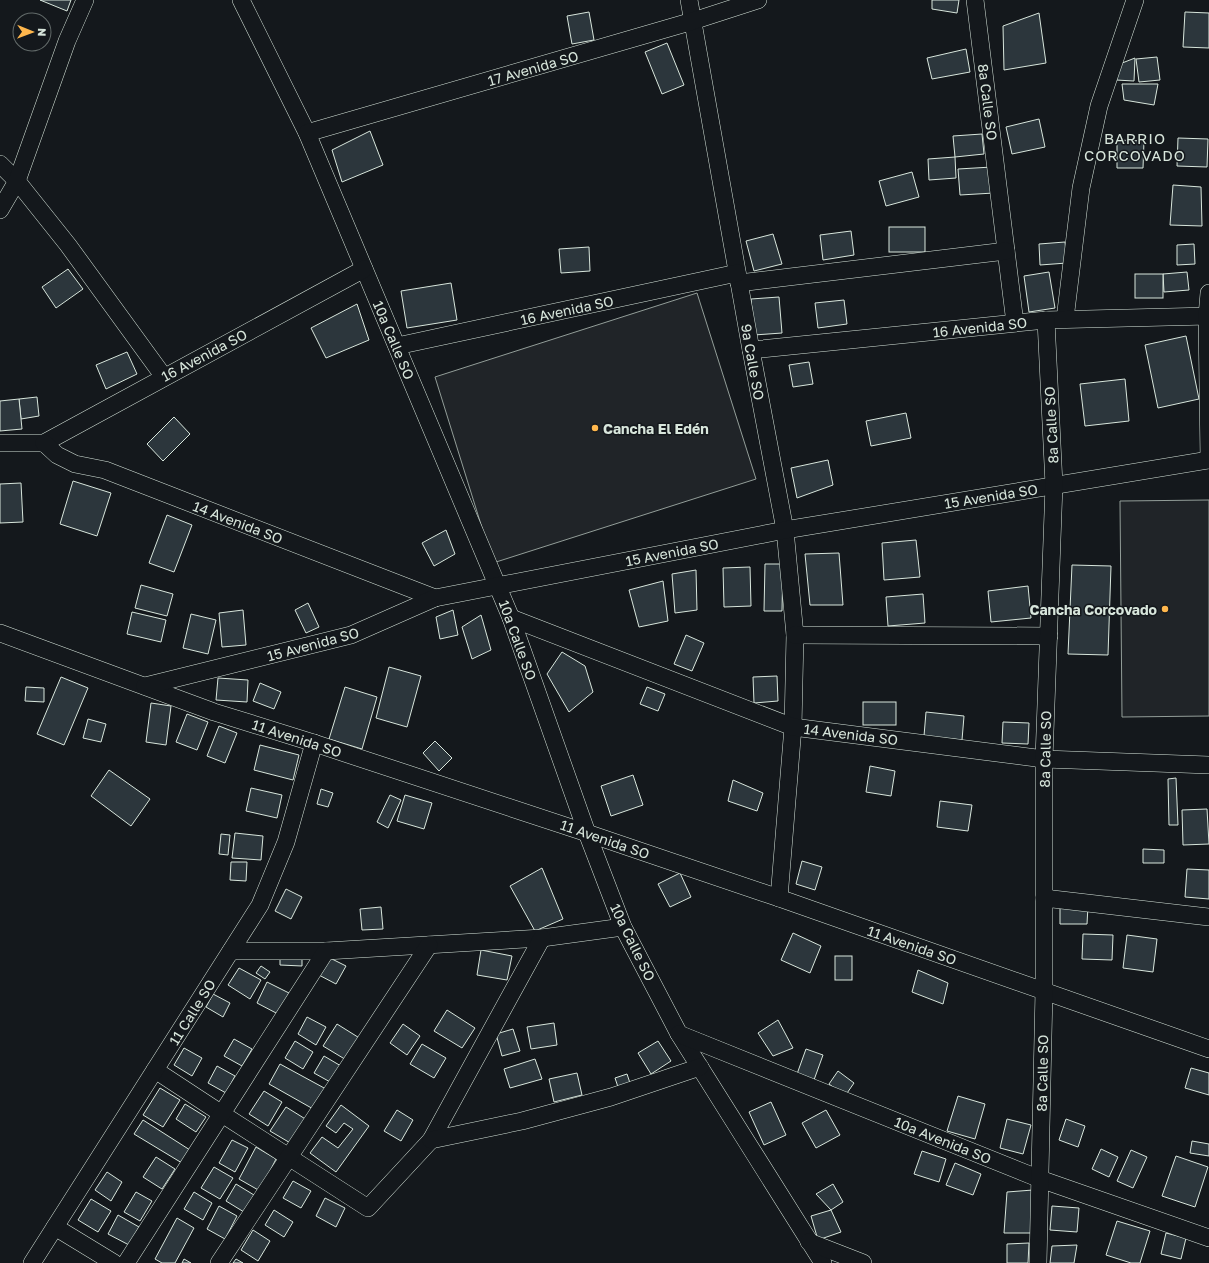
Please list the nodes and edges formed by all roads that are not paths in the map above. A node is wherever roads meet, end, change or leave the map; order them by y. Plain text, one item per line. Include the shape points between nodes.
1 (85, 0) edge
2 (241, 0) edge
3 (689, 0) edge
4 (758, 0) edge
5 (975, 0) edge
6 (1135, 0) edge
7 (693, 21) junction
8 (308, 134) junction
9 (0, 164) edge
10 (17, 181) junction
11 (0, 210) edge
12 (1006, 251) junction
13 (364, 269) junction
14 (738, 278) junction
15 (1209, 293) edge
16 (1208, 316) edge
17 (1065, 319) junction
18 (1046, 320) junction
19 (1015, 323) junction
20 (397, 346) junction
21 (751, 350) junction
22 (164, 377) junction
23 (0, 443) edge
24 (44, 443) junction
25 (1209, 460) edge
26 (1054, 485) junction
27 (785, 530) junction
28 (497, 585) junction
29 (435, 598) junction
30 (511, 618) junction
31 (0, 633) edge
32 (795, 635) junction
33 (1049, 636) junction
34 (145, 686) junction
35 (793, 727) junction
36 (314, 743) junction
37 (1044, 758) junction
38 (1209, 765) edge
39 (586, 833) junction
40 (779, 898) junction
41 (1044, 898) junction
42 (1209, 916) edge
43 (622, 927) junction
44 (542, 938) junction
45 (429, 945) junction
46 (231, 951) junction
47 (326, 951) junction
48 (1044, 991) junction
49 (679, 1034) junction
50 (1209, 1050) edge
51 (700, 1067) junction
52 (155, 1070) junction
53 (222, 1114) junction
54 (431, 1140) junction
55 (289, 1158) junction
56 (1040, 1179) junction
57 (55, 1227) junction
58 (1209, 1238) edge
59 (809, 1242) junction
60 (32, 1263) edge
61 (114, 1263) edge
62 (126, 1263) edge
63 (219, 1263) edge
64 (823, 1263) edge
65 (863, 1263) edge
66 (1038, 1263) edge

1 - 10 street via 67,41
2 - 8 street, 10a Calle SO
3 - 7 street, 9a Calle SO
4 - 7 street, 17 Avenida SO
5 - 12 street, 8a Calle SO
6 - 17 street via 1099,106 1081,188
7 - 8 street, 17 Avenida SO
7 - 14 street, 9a Calle SO
8 - 13 street, 10a Calle SO
9 - 10 street
10 - 11 street
10 - 22 street via 68,245
12 - 14 street, 16 Avenida SO
12 - 19 street, 8a Calle SO
13 - 20 street, 10a Calle SO
13 - 22 street, 16 Avenida SO
14 - 20 street, 16 Avenida SO
14 - 21 street, 9a Calle SO
15 - 16 street
16 - 17 street, 16 Avenida SO
16 - 25 street
17 - 18 street, 16 Avenida SO
18 - 19 street, 16 Avenida SO
18 - 26 street, 8a Calle SO
19 - 21 street, 16 Avenida SO
20 - 28 street, 10a Calle SO
21 - 27 street, 9a Calle SO
22 - 24 street, 16 Avenida SO
23 - 24 street
24 - 29 street, 14 Avenida SO via 75,464 105,470
25 - 26 street, 15 Avenida SO
26 - 27 street, 15 Avenida SO
26 - 33 street, 8a Calle SO
27 - 28 street, 15 Avenida SO
27 - 32 street, 9a Calle SO
28 - 29 street, 15 Avenida SO
28 - 30 street, 10a Calle SO
29 - 34 street, 15 Avenida SO via 351,635
30 - 35 street, 14 Avenida SO
30 - 39 street, 10a Calle SO
31 - 34 street, 11 Avenida SO
32 - 33 street
32 - 35 street, 9a Calle SO
33 - 37 street, 8a Calle SO
34 - 36 street, 11 Avenida SO via 214,712
35 - 37 street, 14 Avenida SO
35 - 40 street, 9a Calle SO
36 - 39 street, 11 Avenida SO
36 - 46 street, 11 Calle SO via 286,842 260,905
37 - 38 street, 14 Avenida SO
37 - 41 street, 8a Calle SO
39 - 40 street, 11 Avenida SO
39 - 43 street, 10a Calle SO
40 - 48 street, 11 Avenida SO
41 - 42 street
41 - 48 street, 8a Calle SO
43 - 44 street
43 - 49 street, 10a Calle SO
44 - 45 street
44 - 54 street
45 - 47 street
45 - 55 street
46 - 47 street
46 - 52 street, 11 Calle SO
47 - 53 street
48 - 50 street, 11 Avenida SO
48 - 56 street, 8a Calle SO
49 - 51 street, 10a Calle SO
49 - 56 street, 10a Avenida SO
51 - 54 street via 611,1097 522,1121
51 - 59 street, 10a Calle SO
52 - 53 street
52 - 57 street, 11 Calle SO
53 - 55 street
53 - 62 street
54 - 55 street via 368,1208
55 - 63 street
56 - 58 street, 10a Avenida SO
56 - 66 street, 8a Calle SO
57 - 60 street, 11 Calle SO
57 - 61 street
59 - 64 street, 10a Calle SO
59 - 65 street

